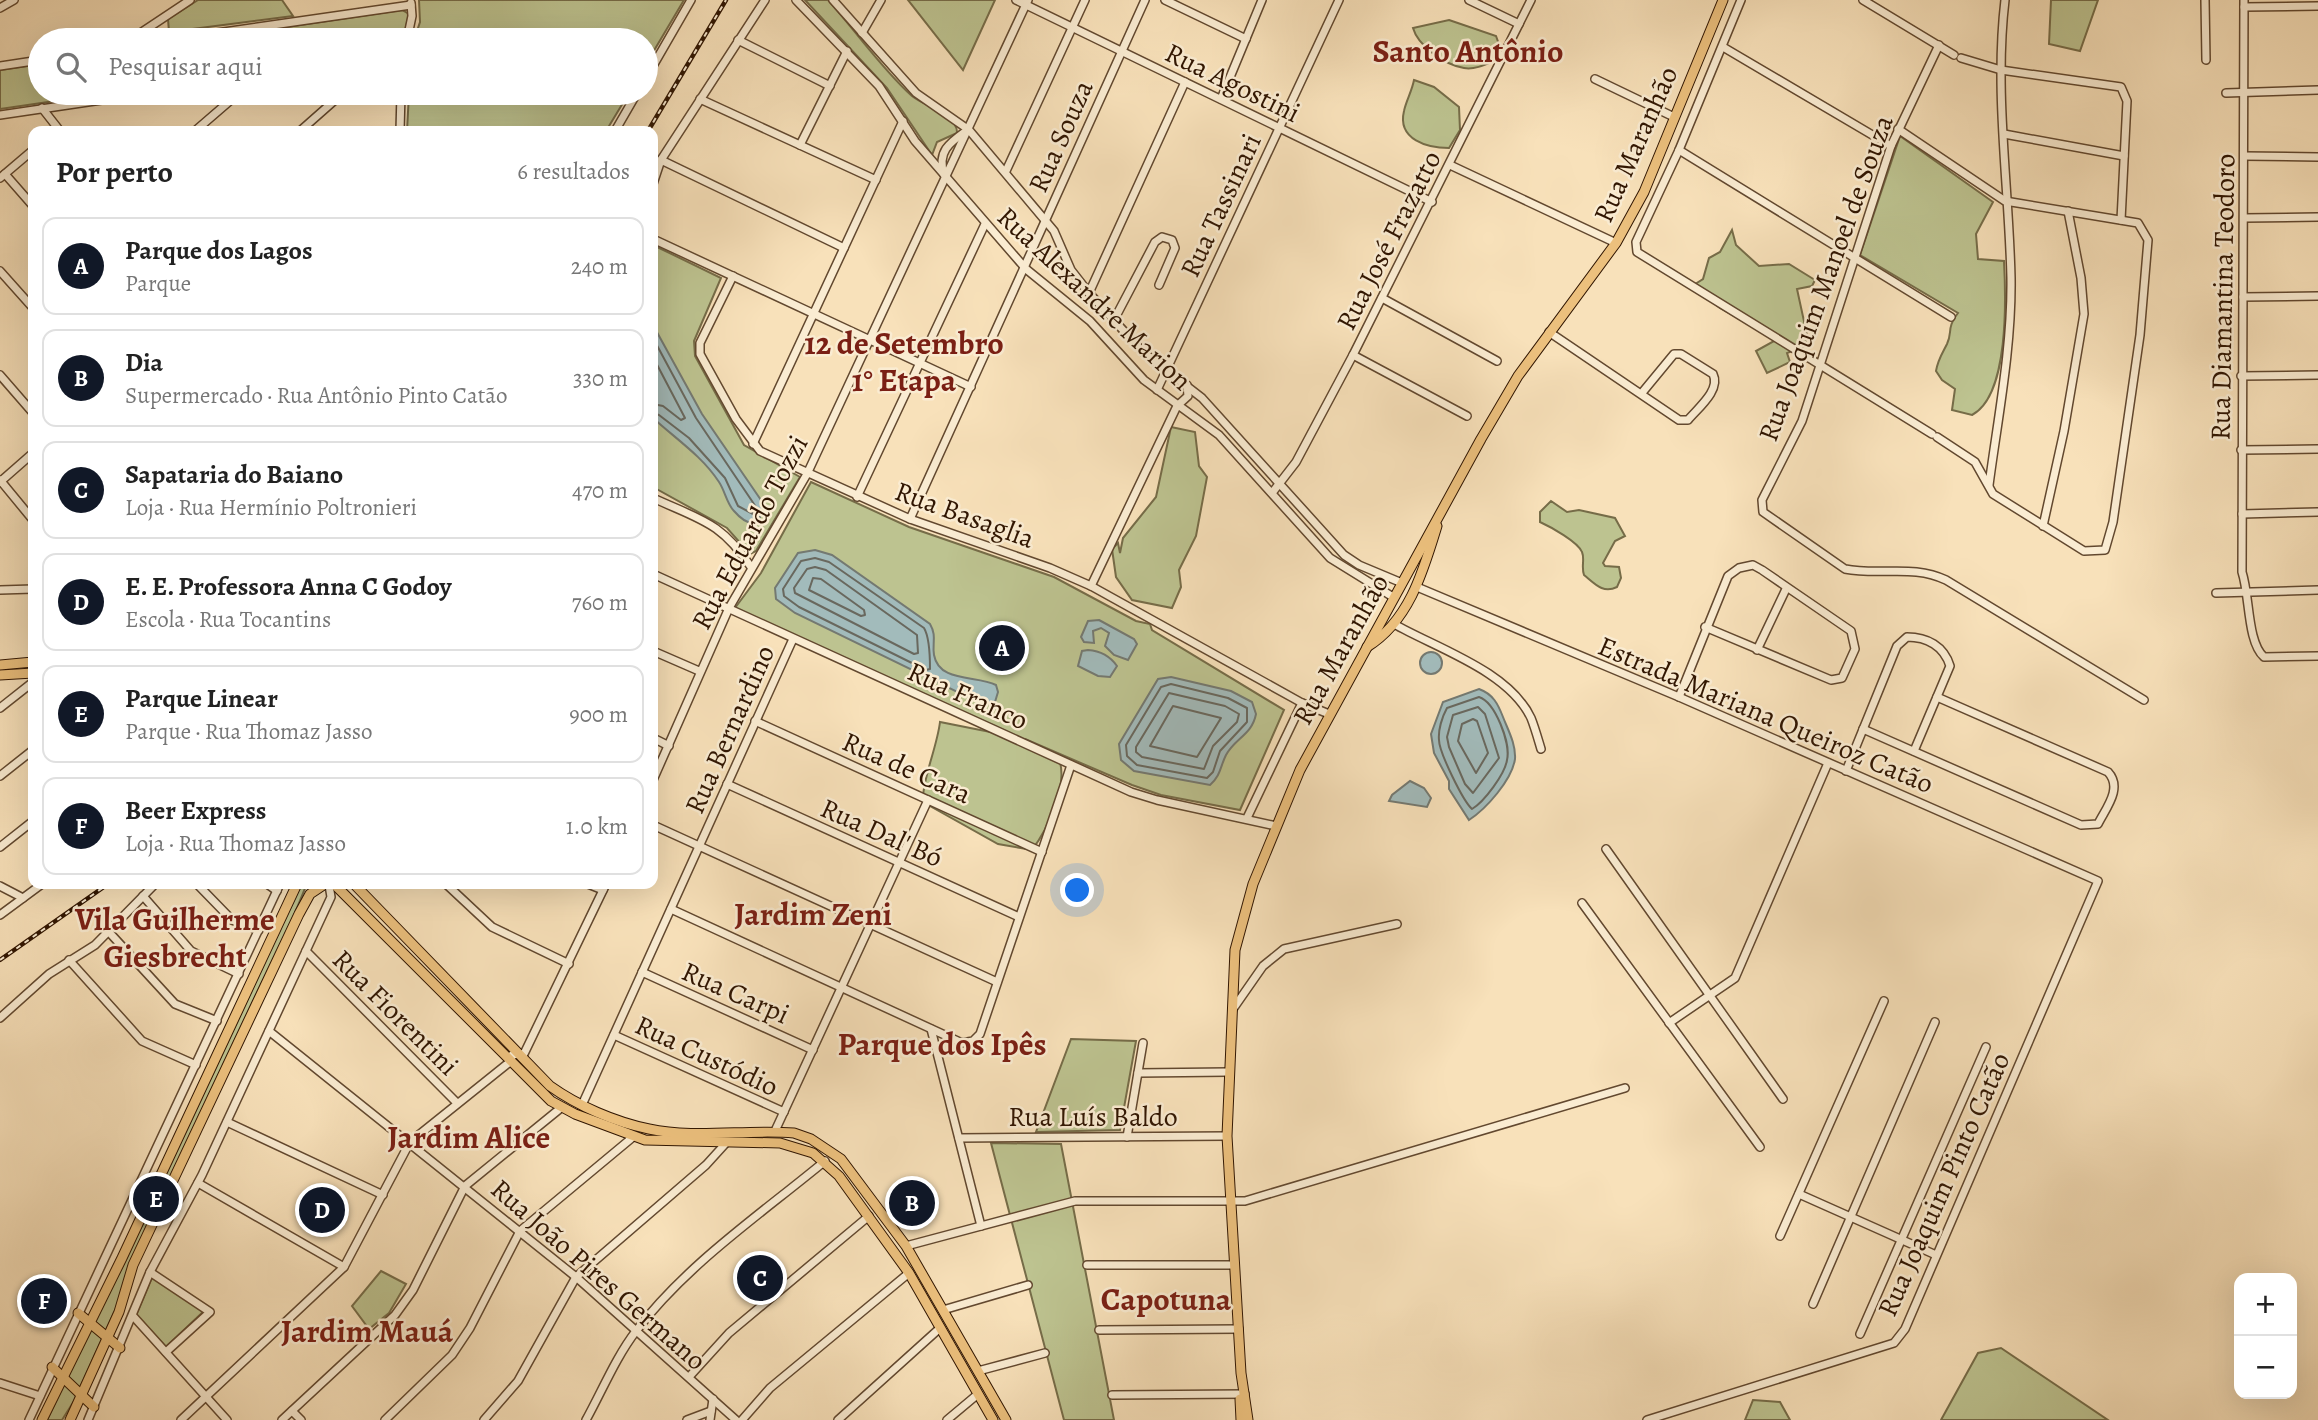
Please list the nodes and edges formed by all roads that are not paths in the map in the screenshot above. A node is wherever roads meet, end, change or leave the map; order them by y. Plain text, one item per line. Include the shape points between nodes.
1 (14, 0) edge
2 (190, 0) edge
3 (691, 0) edge
4 (765, 0) edge
5 (796, 0) edge
6 (833, 0) edge
7 (881, 0) edge
8 (1016, 0) edge
9 (1084, 0) edge
10 (1145, 0) edge
11 (1165, 0) edge
12 (1262, 0) edge
13 (1339, 0) edge
14 (1469, 0) edge
15 (1531, 0) edge
16 (1723, 0) edge
17 (1741, 0) edge
18 (1863, 0) edge
19 (2005, 0) edge
20 (2205, 0) edge
21 (411, 2) edge
22 (1027, 2) edge
23 (2244, 3) edge
24 (2318, 6) edge
25 (0, 8) edge
26 (1519, 24) junction
27 (1072, 27) junction
28 (148, 28) edge
29 (245, 28) edge
30 (410, 28) edge
31 (862, 33) junction
32 (1246, 38) junction
33 (738, 40) junction
34 (1939, 45) junction
35 (1723, 47) junction
36 (847, 51) junction
37 (1122, 51) junction
38 (658, 57) edge
39 (2206, 61) dead end
40 (28, 62) edge
41 (0, 66) edge
42 (2001, 70) junction
43 (1595, 79) dead end
44 (1185, 82) junction
45 (830, 86) junction
46 (2318, 90) edge
47 (2244, 92) junction
48 (2226, 93) dead end
49 (700, 99) junction
50 (1221, 100) junction
51 (63, 105) edge
52 (225, 105) edge
53 (329, 105) edge
54 (401, 105) edge
55 (630, 105) edge
56 (42, 108) junction
57 (0, 115) edge
58 (1674, 117) junction
59 (903, 121) junction
60 (55, 126) edge
61 (201, 126) edge
62 (306, 126) edge
63 (400, 126) edge
64 (618, 126) edge
65 (1279, 128) junction
66 (1898, 129) junction
67 (969, 130) junction
68 (2004, 134) junction
69 (800, 145) junction
70 (1891, 146) junction
71 (1679, 150) junction
72 (28, 154) edge
73 (2124, 156) junction
74 (2244, 156) junction
75 (2318, 156) edge
76 (662, 160) junction
77 (1450, 165) junction
78 (658, 171) edge
79 (1006, 171) junction
80 (2, 176) edge
81 (945, 178) junction
82 (876, 180) junction
83 (28, 201) edge
84 (2005, 201) junction
85 (1432, 202) junction
86 (2068, 211) junction
87 (2318, 217) edge
88 (2244, 218) junction
89 (1045, 220) junction
90 (2121, 220) junction
91 (985, 224) junction
92 (658, 241) edge
93 (1616, 243) junction
94 (844, 248) junction
95 (1855, 256) junction
96 (1026, 269) junction
97 (0, 271) edge
98 (733, 276) junction
99 (1158, 285) dead end
100 (1089, 293) junction
101 (2243, 296) junction
102 (2318, 296) edge
103 (1382, 298) junction
104 (28, 302) edge
105 (814, 314) junction
106 (1951, 317) dead end
107 (1114, 320) junction
108 (1549, 332) junction
109 (871, 340) junction
110 (1353, 355) junction
111 (1497, 361) dead end
112 (920, 363) junction
113 (1820, 365) junction
114 (1167, 370) junction
115 (0, 375) edge
116 (2318, 375) edge
117 (2241, 376) junction
118 (1187, 385) junction
119 (971, 387) junction
120 (1157, 390) junction
121 (1641, 394) junction
122 (1177, 406) junction
123 (28, 407) edge
124 (1467, 416) dead end
125 (753, 444) junction
126 (2318, 449) edge
127 (2241, 450) junction
128 (28, 457) edge
129 (807, 474) junction
130 (0, 481) edge
131 (1281, 484) junction
132 (1989, 486) junction
133 (1272, 493) junction
134 (858, 496) junction
135 (658, 500) edge
136 (1443, 508) junction
137 (2318, 512) edge
138 (28, 514) edge
139 (2242, 514) junction
140 (910, 519) junction
141 (2042, 526) junction
142 (751, 568) junction
143 (658, 576) edge
144 (1402, 583) junction
145 (1091, 586) junction
146 (1417, 587) junction
147 (28, 589) edge
148 (1786, 589) junction
149 (0, 590) edge
150 (2318, 590) edge
151 (2217, 593) dead end
152 (2249, 593) junction
153 (1394, 597) junction
154 (1409, 602) junction
155 (729, 608) junction
156 (1394, 624) junction
157 (1705, 627) junction
158 (793, 639) junction
159 (1365, 648) junction
160 (1757, 650) junction
161 (658, 653) edge
162 (2318, 656) edge
163 (28, 662) edge
164 (0, 664) edge
165 (699, 671) junction
166 (28, 673) edge
167 (0, 675) edge
168 (28, 686) edge
169 (1679, 697) junction
170 (1937, 697) junction
171 (2144, 700) dead end
172 (1302, 703) junction
173 (0, 708) edge
174 (1329, 714) junction
175 (755, 721) junction
176 (1863, 729) junction
177 (658, 741) edge
178 (668, 746) junction
179 (1541, 749) dead end
180 (1914, 751) junction
181 (28, 754) edge
182 (1828, 763) junction
183 (1071, 765) junction
184 (658, 769) edge
185 (1846, 771) junction
186 (0, 776) edge
187 (727, 784) junction
188 (928, 800) junction
189 (1247, 818) junction
190 (28, 825) edge
191 (1276, 826) junction
192 (658, 827) edge
193 (0, 846) edge
194 (699, 846) junction
195 (1606, 849) dead end
196 (1042, 852) junction
197 (899, 863) junction
198 (2098, 881) joint
199 (0, 886) edge
200 (35, 889) edge
201 (150, 889) edge
202 (202, 889) edge
203 (278, 889) edge
204 (295, 889) edge
205 (318, 889) edge
206 (328, 889) edge
207 (331, 889) edge
208 (359, 889) edge
209 (451, 889) edge
210 (603, 889) edge
211 (143, 896) junction
212 (23, 898) junction
213 (1582, 903) dead end
214 (671, 909) junction
215 (0, 915) edge
216 (1019, 918) junction
217 (870, 924) junction
218 (1397, 924) dead end
219 (259, 930) junction
220 (108, 931) junction
221 (306, 951) junction
222 (69, 960) junction
223 (569, 964) junction
224 (642, 972) junction
225 (239, 974) junction
226 (997, 982) junction
227 (841, 987) junction
228 (1710, 995) junction
229 (1884, 1001) dead end
230 (1230, 1012) junction
231 (0, 1018) edge
232 (217, 1021) junction
233 (1935, 1022) dead end
234 (1669, 1023) junction
235 (931, 1029) junction
236 (269, 1031) junction
237 (614, 1035) junction
238 (1143, 1043) dead end
239 (1986, 1047) dead end
240 (813, 1050) junction
241 (522, 1054) junction
242 (511, 1061) junction
243 (196, 1065) junction
244 (1228, 1072) junction
245 (1138, 1073) junction
246 (1625, 1088) dead end
247 (1783, 1099) dead end
248 (457, 1103) junction
249 (582, 1105) junction
250 (562, 1107) junction
251 (784, 1112) junction
252 (227, 1122) junction
253 (730, 1131) junction
254 (775, 1131) junction
255 (1227, 1136) junction
256 (633, 1137) junction
257 (1127, 1137) junction
258 (959, 1138) junction
259 (410, 1142) junction
260 (726, 1143) junction
261 (1760, 1147) dead end
262 (825, 1161) junction
263 (198, 1183) junction
264 (465, 1186) junction
265 (1799, 1194) junction
266 (383, 1195) junction
267 (1229, 1201) junction
268 (869, 1216) junction
269 (1851, 1217) junction
270 (889, 1224) junction
271 (981, 1226) junction
272 (520, 1231) junction
273 (1780, 1236) dead end
274 (1902, 1240) junction
275 (906, 1246) junction
276 (1936, 1255) junction
277 (1087, 1265) dead end
278 (1234, 1265) junction
279 (344, 1267) junction
280 (150, 1272) junction
281 (909, 1273) junction
282 (576, 1277) junction
283 (1027, 1285) dead end
284 (1813, 1304) dead end
285 (943, 1310) junction
286 (78, 1313) junction
287 (133, 1316) junction
288 (88, 1321) junction
289 (950, 1323) junction
290 (940, 1328) junction
291 (1238, 1329) junction
292 (1099, 1330) dead end
293 (636, 1331) junction
294 (1860, 1334) dead end
295 (107, 1338) junction
296 (120, 1348) junction
297 (166, 1352) junction
298 (1045, 1353) dead end
299 (52, 1367) junction
300 (978, 1371) junction
301 (62, 1376) junction
302 (689, 1377) junction
303 (0, 1382) edge
304 (1243, 1392) junction
305 (978, 1394) junction
306 (82, 1395) junction
307 (1112, 1395) dead end
308 (40, 1396) junction
309 (206, 1397) junction
310 (713, 1399) junction
311 (94, 1407) junction
312 (292, 1411) junction
313 (711, 1416) edge
314 (29, 1420) edge
315 (42, 1420) edge
316 (70, 1420) edge
317 (88, 1420) edge
318 (180, 1420) edge
319 (227, 1420) edge
320 (282, 1420) edge
321 (301, 1420) edge
322 (385, 1420) edge
323 (484, 1420) edge
324 (586, 1420) edge
325 (687, 1420) edge
326 (736, 1420) edge
327 (743, 1420) edge
328 (838, 1420) edge
329 (947, 1420) edge
330 (993, 1420) edge
331 (1006, 1420) edge
332 (1241, 1420) edge
333 (1248, 1420) edge
334 (1647, 1420) edge

1 - 25 street
2 - 28 street
3 - 38 street
4 - 33 street
5 - 36 street, Rua Alexandre Marion
6 - 31 street, Rua Alexandre Marion
7 - 31 street
8 - 22 street, Rua Agostini
9 - 27 street
10 - 37 street, Rua Souza
11 - 32 street
12 - 32 street
13 - 65 street, Rua Tassinari
14 - 26 street
15 - 26 street, Rua José Frazatto
16 - 58 main road, Rua Maranhão
17 - 35 street
18 - 34 street
19 - 42 street
20 - 39 street
21 - 29 street
21 - 30 street
22 - 27 street, Rua Agostini
22 - 67 street, Rua Eduardo Tozzi
23 - 24 street
23 - 47 street, Rua Diamantina Teodoro
26 - 77 street, Rua José Frazatto
27 - 37 street, Rua Agostini
27 - 79 street
31 - 67 street, Rua Alexandre Marion via 916,93
32 - 50 street
33 - 45 street
33 - 49 street
34 - 42 street
34 - 66 street, Rua Joaquim Manoel de Souza
35 - 70 street
35 - 71 street
36 - 45 street
36 - 59 street, Rua Alexandre Marion
37 - 44 street, Rua Agostini
37 - 89 street, Rua Souza
40 - 41 street
42 - 68 street
42 - 73 street via 2121,87 2127,101
43 - 58 street
44 - 50 street, Rua Agostini
44 - 100 street
45 - 69 street
46 - 47 street
47 - 48 street
47 - 74 street, Rua Diamantina Teodoro
49 - 69 street
49 - 76 street
50 - 65 street, Rua Agostini
51 - 56 street
52 - 61 street
53 - 62 street
54 - 63 street
55 - 64 street
56 - 57 street
56 - 60 street
58 - 93 main road, Rua Maranhão via 1644,192
59 - 81 street, Rua Alexandre Marion
59 - 82 street
65 - 85 street, Rua Agostini
65 - 114 street, Rua Tassinari
66 - 70 street, Rua Joaquim Manoel de Souza
66 - 84 street
67 - 79 street, Rua Alexandre Marion
67 - 81 street, Rua Eduardo Tozzi
67 - 81 street via 946,147 940,164
68 - 73 street
68 - 84 street
69 - 82 street
70 - 95 street, Rua Joaquim Manoel de Souza
71 - 95 street
71 - 113 street via 1636,242 1637,252
72 - 80 street
73 - 90 street
74 - 75 street
74 - 88 street, Rua Diamantina Teodoro
76 - 78 street
76 - 94 street
77 - 85 street, Rua José Frazatto
77 - 93 street
79 - 89 street, Rua Alexandre Marion
80 - 83 street
81 - 91 street, Rua Alexandre Marion
81 - 109 street, Rua Eduardo Tozzi
82 - 94 street
84 - 86 street
84 - 132 street via 2011,278 2008,340
85 - 103 street, Rua José Frazatto
86 - 90 street
86 - 141 street via 2084,314
87 - 88 street
88 - 101 street, Rua Diamantina Teodoro
89 - 96 street, Rua Souza
89 - 100 street, Rua Alexandre Marion via 1071,270
90 - 141 street via 2138,223 2148,240 2140,335 2113,522 2105,550 2084,551
91 - 96 street, Rua Alexandre Marion
91 - 112 street
92 - 98 street
93 - 108 main road, Rua Maranhão
94 - 105 street
95 - 106 street
95 - 113 street, Rua Joaquim Manoel de Souza
96 - 119 street, Rua Souza
96 - 120 street, Rua Alexandre Marion via 1090,321
97 - 104 street
98 - 105 street
98 - 125 street, Rua Basaglia via 700,343 700,355
99 - 107 street via 1175,248 1172,240 1162,237 1155,242
100 - 107 street, Rua Alexandre Marion
101 - 102 street
101 - 117 street, Rua Diamantina Teodoro
103 - 110 street, Rua José Frazatto
103 - 111 street
105 - 109 street
105 - 125 street
107 - 114 street, Rua Alexandre Marion
108 - 121 street
108 - 136 main road, Rua Maranhão via 1518,376
109 - 112 street
109 - 129 street, Rua Eduardo Tozzi
110 - 124 street
110 - 131 street, Rua José Frazatto
112 - 119 street
112 - 134 street
113 - 132 street via 1975,462
113 - 171 street, Rua Joaquim Manoel de Souza via 1802,421 1762,500 1763,512 1845,569 1928,571
114 - 118 street, Rua Alexandre Marion
114 - 120 street, Rua Tassinari
115 - 123 street
116 - 117 street
117 - 127 street, Rua Diamantina Teodoro
118 - 122 street via 1188,396
118 - 131 street, Rua Alexandre Marion
119 - 140 street, Rua Souza
120 - 122 street, Rua Alexandre Marion
121 - 121 street via 1679,420 1688,420 1716,380 1681,354 1674,354
122 - 133 street, Rua Alexandre Marion via 1219,435
122 - 145 street
125 - 129 street, Rua Basaglia via 760,452
126 - 127 street
127 - 139 street, Rua Diamantina Teodoro
128 - 130 street
129 - 134 street, Rua Basaglia
129 - 142 street, Rua Eduardo Tozzi
130 - 138 street
131 - 133 street, Rua José Frazatto
131 - 144 street, Rua Alexandre Marion via 1344,555
132 - 141 street via 1993,494
133 - 153 street, Rua Alexandre Marion via 1329,558
134 - 140 street, Rua Basaglia
135 - 142 street via 718,528
136 - 144 main road, Rua Maranhão
136 - 146 main road
137 - 139 street
139 - 152 street, Rua Diamantina Teodoro via 2242,572
140 - 145 street, Rua Basaglia
142 - 155 street, Rua Eduardo Tozzi
143 - 155 street, Rua Franco
144 - 146 main road
144 - 153 main road, Rua Maranhão
145 - 172 street, Rua Basaglia
146 - 154 main road
146 - 169 street, Estrada Mariana Queiroz Catão
147 - 149 street
148 - 157 street via 1753,565 1738,568 1728,576
148 - 160 street
148 - 160 street via 1851,631 1855,649 1842,678 1831,680
150 - 152 street
151 - 152 street
152 - 162 street, Rua Diamantina Teodoro via 2250,621 2259,653 2264,657
153 - 154 main road
153 - 159 main road, Rua Maranhão
154 - 156 main road
155 - 158 street, Rua Franco
155 - 165 street, Rua Eduardo Tozzi
156 - 159 main road
156 - 179 street via 1484,670 1516,696 1530,717
157 - 160 street
157 - 169 street
158 - 175 street, Rua Bernardino
158 - 183 street, Rua Franco
159 - 174 main road, Rua Maranhão
161 - 165 street
163 - 164 main road
165 - 178 street, Rua Eduardo Tozzi
166 - 167 main road
168 - 173 street
169 - 182 street, Estrada Mariana Queiroz Catão
170 - 176 street via 1950,666 1948,659 1933,642 1907,637 1897,646
170 - 180 street
170 - 180 street via 2108,772 2115,792 2098,824 2081,825
172 - 174 street, Rua Basaglia
172 - 189 street
174 - 191 main road, Rua Maranhão
175 - 187 street, Rua Bernardino
175 - 188 street, Rua de Cara
176 - 180 street
176 - 185 street
177 - 178 street
178 - 184 street, Rua Eduardo Tozzi
181 - 186 street
182 - 185 street, Estrada Mariana Queiroz Catão
182 - 228 street via 1735,978
183 - 189 street, Rua Franco via 1157,800
183 - 196 street
185 - 198 street, Estrada Mariana Queiroz Catão
187 - 194 street, Rua Bernardino
187 - 197 street, Rua Dal' Bó
188 - 196 street, Rua de Cara
188 - 197 street
189 - 191 street, Rua Franco
190 - 193 street
191 - 230 main road, Rua Maranhão via 1243,914
192 - 194 street
194 - 214 street, Rua Bernardino
194 - 217 street
195 - 228 street
196 - 216 street
197 - 216 street, Rua Dal' Bó
197 - 217 street
198 - 276 street, Rua Joaquim Pinto Catão
199 - 212 street
200 - 212 street
201 - 211 street
202 - 219 street via 232,920
203 - 219 street
204 - 288 main road
205 - 295 main road via 299,914 134,1265
206 - 221 street via 331,897
207 - 242 main road
208 - 241 main road
209 - 223 street via 492,927
210 - 223 street
211 - 220 street
211 - 225 street via 191,951
212 - 215 street
213 - 234 street
214 - 224 street, Rua Bernardino
214 - 227 street
216 - 226 street
217 - 226 street
217 - 227 street
218 - 230 street via 1284,949 1263,966
219 - 225 street
220 - 222 street
220 - 232 street via 174,1004
221 - 236 street
221 - 248 street, Rua Fiorentini
222 - 231 street
222 - 243 street via 142,1041
223 - 241 street
224 - 237 street, Rua Bernardino
224 - 240 street, Rua Carpi
225 - 232 street
226 - 235 street via 980,1034 973,1041 962,1043
227 - 235 street
227 - 240 street
228 - 234 street
228 - 247 street
229 - 265 street
230 - 244 main road, Rua Maranhão
232 - 243 street
233 - 269 street
234 - 261 street
235 - 258 street
236 - 252 street
236 - 259 street, Rua João Pires Germano
237 - 249 street, Rua Bernardino
237 - 251 street, Rua Custódio
238 - 245 street
239 - 274 street
240 - 251 street
241 - 242 street via 518,1063
241 - 249 main road via 550,1086
242 - 248 street
242 - 250 main road
243 - 286 street
244 - 245 street
244 - 255 main road, Rua Maranhão
245 - 257 street
246 - 267 street via 1245,1201
248 - 259 street
249 - 253 main road via 651,1130
250 - 256 main road
250 - 264 street
251 - 254 street
252 - 263 street
252 - 266 street
253 - 254 main road
253 - 260 main road
254 - 270 main road via 811,1139 834,1154
255 - 257 street, Rua Luís Baldo
255 - 267 main road, Rua Maranhão
256 - 260 main road
256 - 272 street
257 - 258 street, Rua Luís Baldo
258 - 271 street
259 - 264 street, Rua João Pires Germano
259 - 266 street
260 - 262 main road via 798,1146
260 - 282 street
262 - 268 main road
262 - 293 street via 692,1271
263 - 279 street
263 - 280 street
264 - 272 street, Rua João Pires Germano
264 - 312 street via 395,1315
265 - 269 street
265 - 273 street
266 - 279 street
267 - 271 street via 1075,1201
267 - 278 main road, Rua Maranhão
268 - 270 main road via 877,1214
268 - 281 main road
268 - 302 street via 729,1333
269 - 274 street
269 - 284 street
270 - 275 main road
271 - 275 street
272 - 282 street, Rua João Pires Germano
272 - 322 street via 452,1355
274 - 276 street
274 - 294 street
275 - 285 main road
276 - 334 street, Rua Joaquim Pinto Catão via 1905,1329 1894,1343
277 - 278 street
278 - 291 main road, Rua Maranhão
279 - 309 street
280 - 287 street
280 - 297 street via 210,1312
281 - 290 main road
281 - 327 street via 769,1388
282 - 293 street, Rua João Pires Germano
282 - 323 street via 518,1381
283 - 285 street
285 - 289 main road
286 - 288 main road
286 - 299 street
287 - 296 street
287 - 297 street
288 - 295 main road
288 - 301 main road
289 - 290 main road
289 - 300 main road
290 - 305 main road
290 - 328 street
291 - 292 street
291 - 304 main road, Rua Maranhão
293 - 302 street, Rua João Pires Germano
293 - 324 street
295 - 296 main road
295 - 306 main road
296 - 311 street
297 - 309 street
298 - 300 street
299 - 301 main road
299 - 308 street
300 - 331 main road
301 - 306 main road
301 - 315 main road
302 - 310 street, Rua João Pires Germano
303 - 308 street
304 - 307 street
304 - 332 main road, Rua Maranhão
304 - 333 main road, Rua Maranhão
305 - 329 street
305 - 330 main road
306 - 311 main road
306 - 316 main road
308 - 314 street
309 - 318 street
309 - 319 street
310 - 313 street
310 - 326 street, Rua João Pires Germano
311 - 317 street
312 - 320 street
312 - 321 street
313 - 325 street

